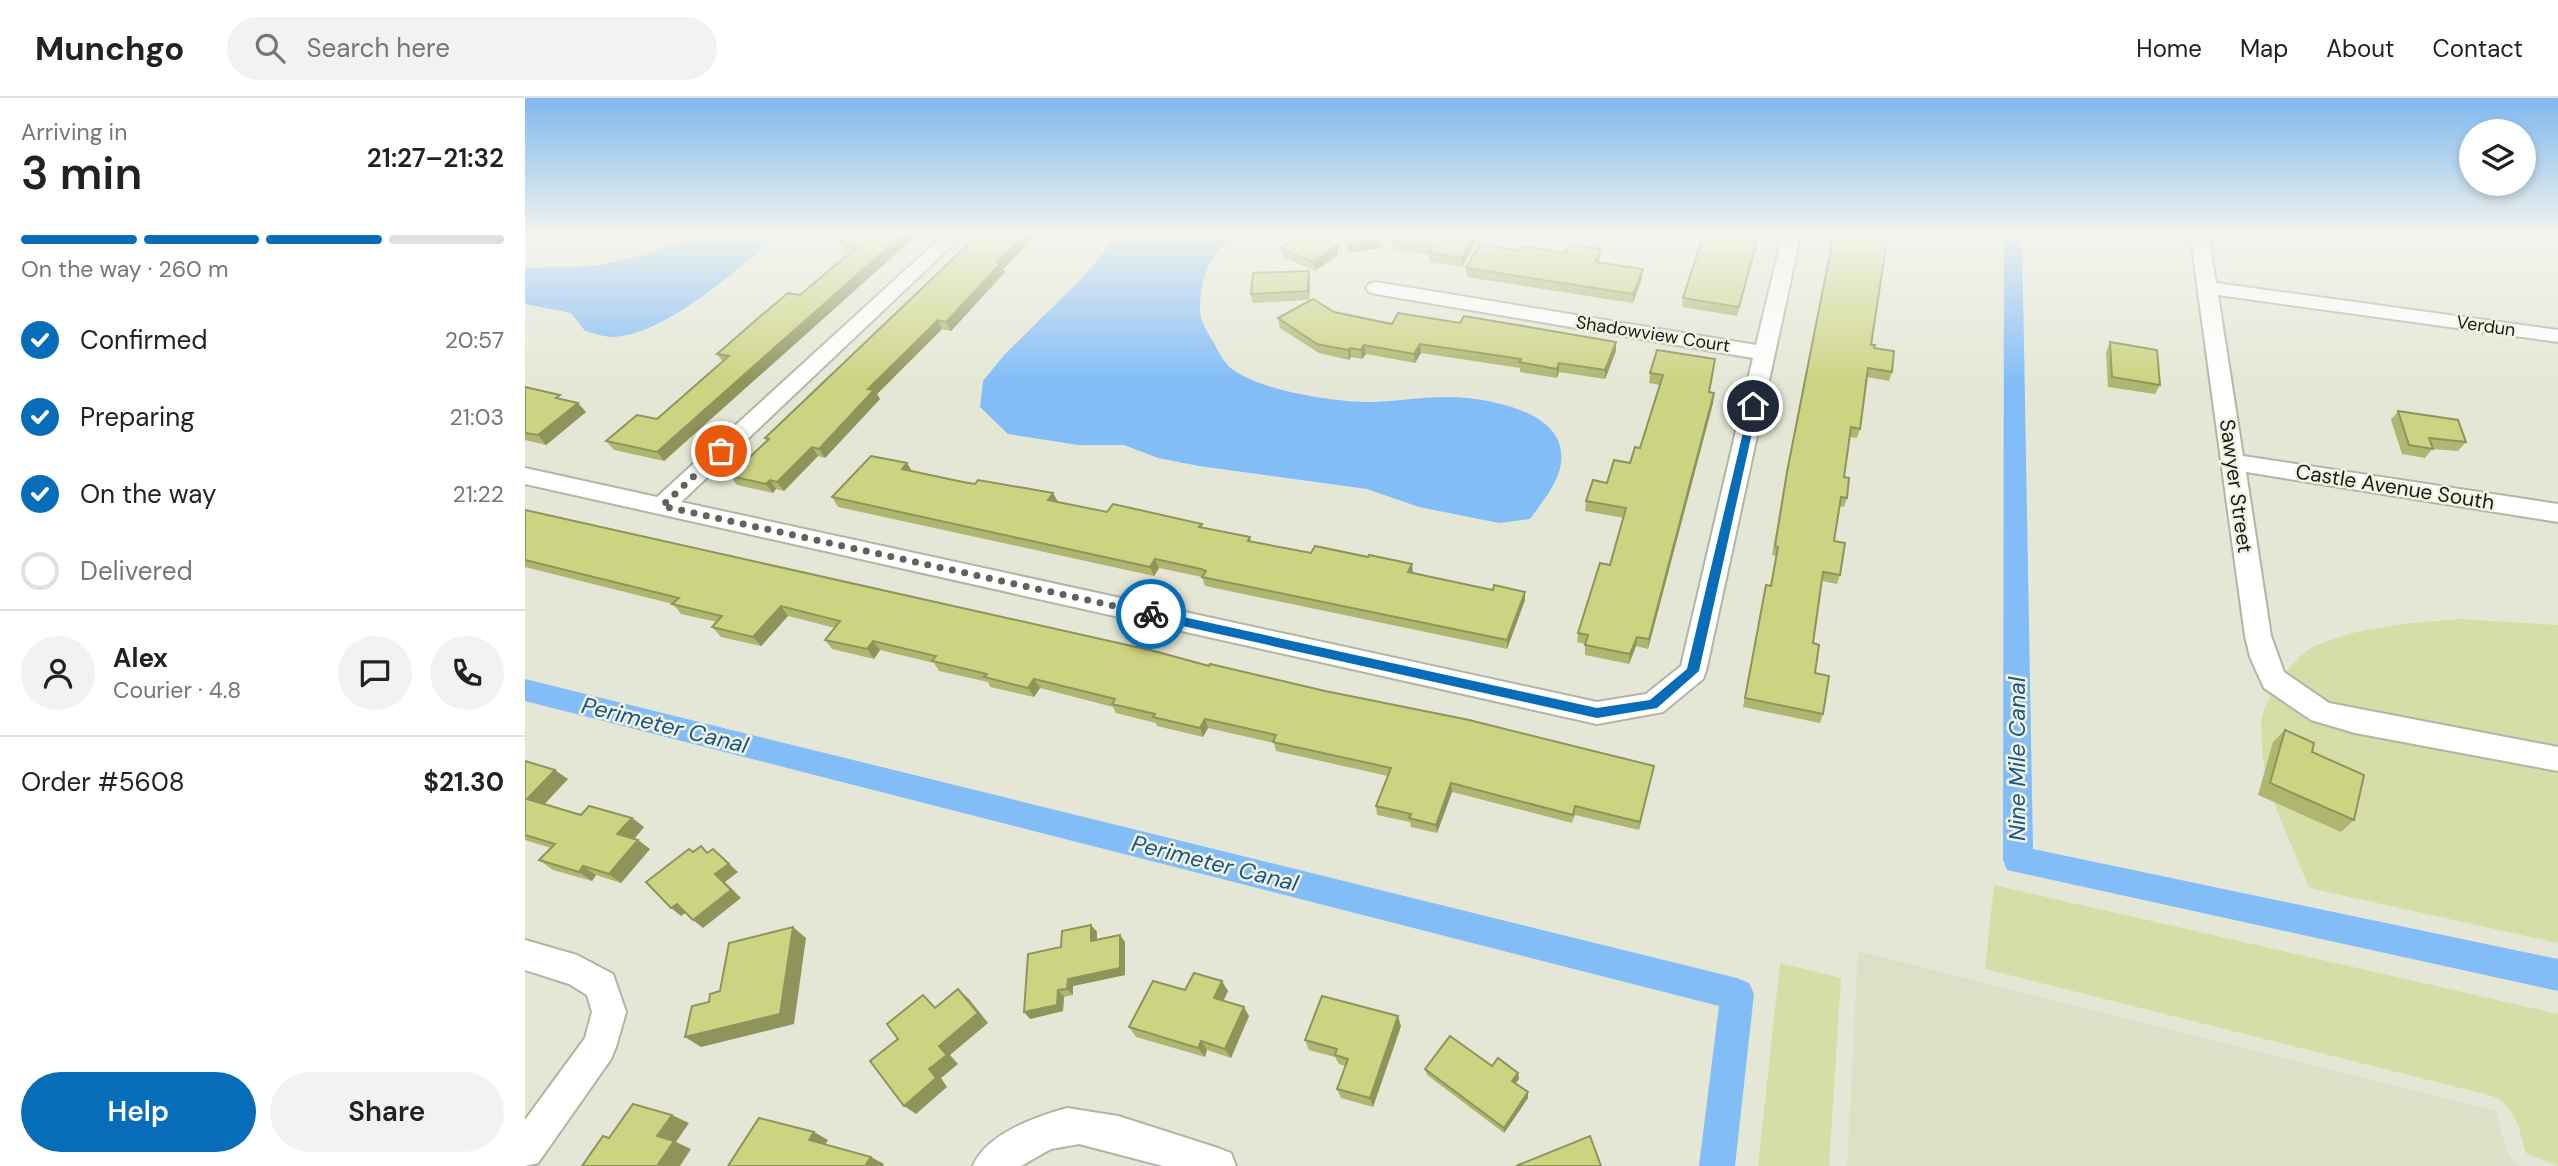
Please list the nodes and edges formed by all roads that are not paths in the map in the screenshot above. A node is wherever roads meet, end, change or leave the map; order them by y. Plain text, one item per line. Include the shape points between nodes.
1 (902, 283) edge
2 (1781, 283) edge
3 (2206, 283) edge
4 (1376, 288) dead end
5 (2207, 288) junction
6 (2558, 335) edge
7 (1765, 352) junction
8 (2232, 462) junction
9 (525, 476) edge
10 (662, 506) junction
11 (2558, 513) edge
12 (2558, 759) edge
13 (525, 955) edge
14 (525, 1150) edge
15 (991, 1166) edge
16 (1218, 1166) edge

1 - 10 street
2 - 7 street
3 - 5 street, Sawyer Street
4 - 7 street, Shadowview Court
5 - 6 street, Verdun
5 - 8 street, Sawyer Street
7 - 10 street via 1693,671 1653,704 1597,713
8 - 11 street, Castle Avenue South
8 - 12 street, Sawyer Street via 2263,657 2274,680 2321,712
9 - 10 street
13 - 14 street via 577,971 601,985 609,1012 599,1047
15 - 16 street via 1024,1140 1069,1125 1111,1132

